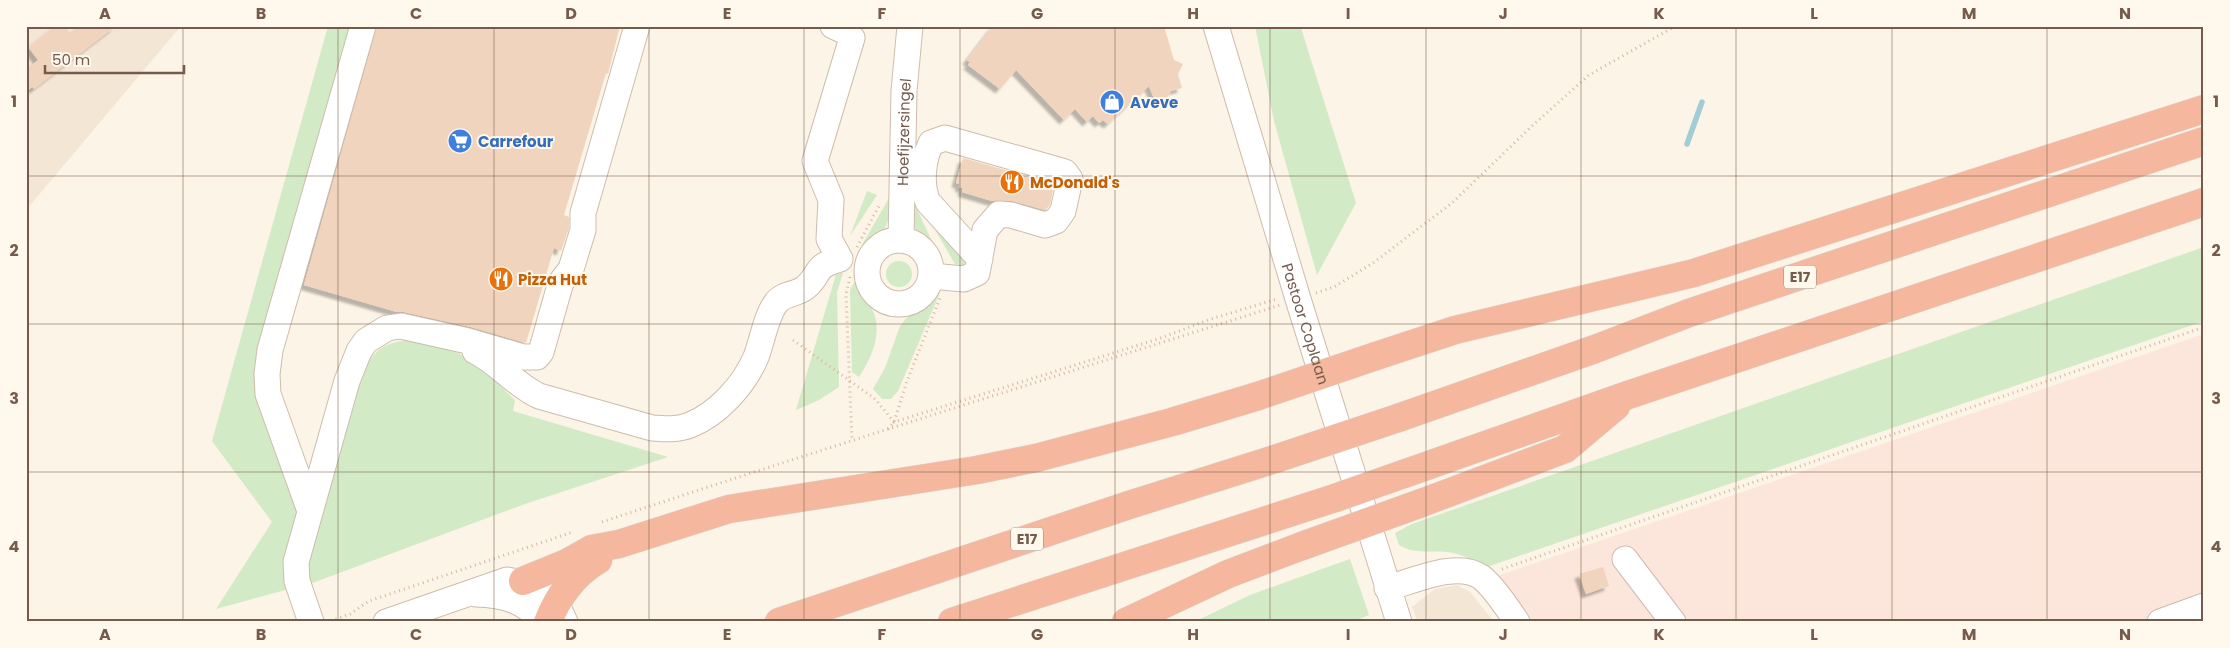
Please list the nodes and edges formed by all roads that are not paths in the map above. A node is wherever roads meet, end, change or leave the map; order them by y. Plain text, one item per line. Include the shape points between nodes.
1 (363, 26) edge
2 (637, 26) edge
3 (910, 26) edge
4 (1216, 26) edge
5 (851, 30) edge
6 (2204, 109) edge
7 (2204, 141) edge
8 (2204, 202) edge
9 (901, 240) junction
10 (980, 259) junction
11 (853, 262) junction
12 (936, 276) junction
13 (452, 338) junction
14 (1628, 395) junction
15 (310, 511) junction
16 (619, 544) junction
17 (1625, 559) dead end
18 (523, 581) junction
19 (1387, 588) junction
20 (463, 594) junction
21 (2204, 606) edge
22 (553, 617) edge
23 (311, 622) edge
24 (386, 622) edge
25 (779, 622) edge
26 (952, 622) edge
27 (1126, 622) edge
28 (1399, 622) edge
29 (1517, 622) edge
30 (1673, 622) edge
31 (2160, 622) edge

1 - 15 street via 270,350 267,374 268,394
2 - 13 street via 583,214 583,230 571,269 560,282 541,352 530,358
3 - 9 street, Hoefijzersingel via 904,91
4 - 19 street, Pastoor Coplaan
5 - 11 street via 815,160 831,200 829,240
6 - 16 highway, bridge via 1694,273 1455,330 1172,422 977,470 729,509
7 - 25 highway, E17, bridge via 1689,313 1398,418
8 - 14 highway
9 - 11 street via 892,240
9 - 12 street via 911,242 924,252
10 - 10 street via 985,230 999,214 1011,214 1045,225 1056,221 1063,211 1070,179 1065,172 945,138 931,143 924,166 925,194 928,202
10 - 12 street via 978,273 964,279
11 - 12 street via 867,276 875,293 892,303 903,304 921,294
11 - 13 street via 826,263 817,270 807,287 776,303 750,369 722,404 690,425 671,429 652,428 539,396 524,389 481,354
13 - 15 street via 401,326 387,328 366,341 347,381
14 - 26 highway, bridge via 1291,514
14 - 27 highway, bridge via 1565,449 1228,574
15 - 23 street via 295,571
16 - 18 highway via 592,549
16 - 22 highway via 582,570
17 - 30 street
18 - 20 street via 507,580
18 - 22 street via 536,585
19 - 28 street, Pastoor Coplaan
19 - 29 street via 1461,570 1480,576
20 - 22 street via 514,599
20 - 24 street
21 - 31 street

